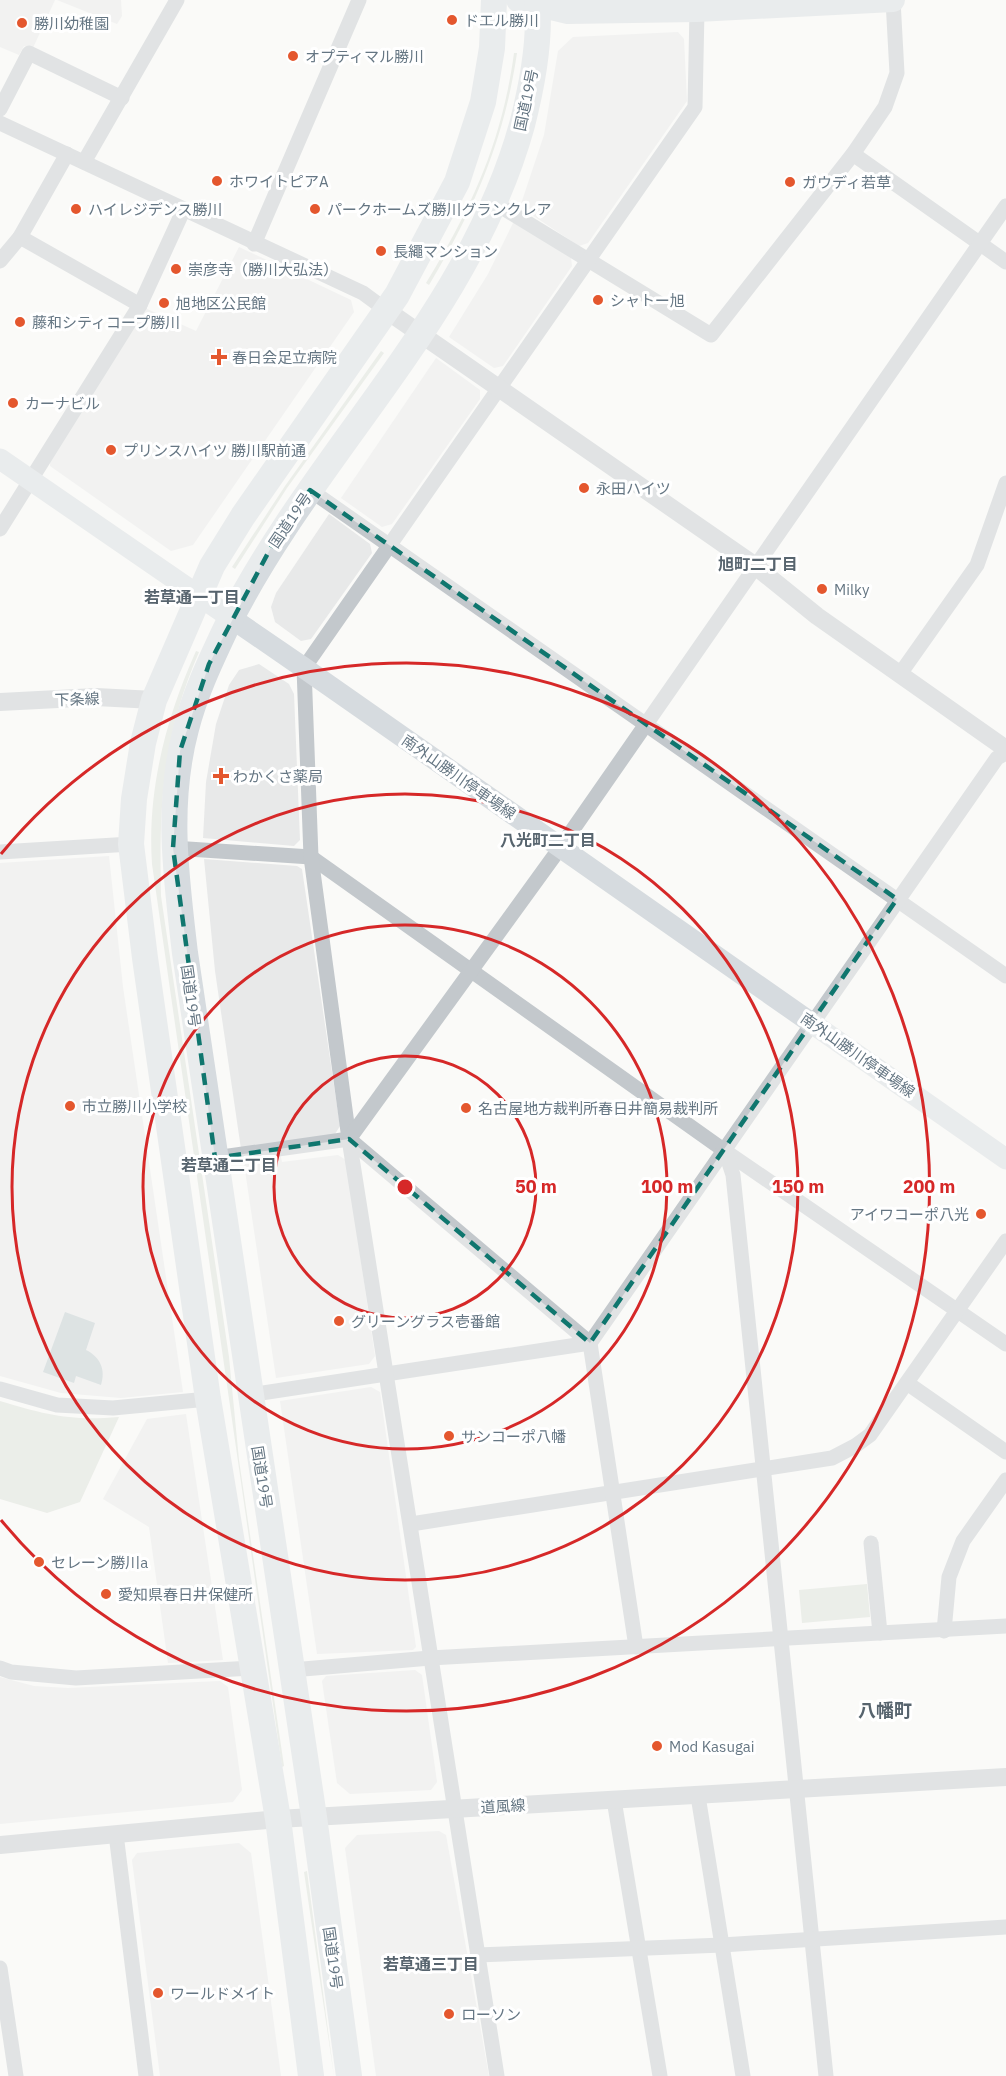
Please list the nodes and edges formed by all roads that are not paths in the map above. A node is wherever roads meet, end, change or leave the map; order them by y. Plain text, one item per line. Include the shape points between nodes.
1 (177, 0) edge
2 (359, 0) edge
3 (494, 0) edge
4 (893, 0) edge
5 (530, 2) edge
6 (574, 6) edge
7 (697, 10) junction
8 (122, 98) junction
9 (0, 109) edge
10 (0, 123) edge
11 (67, 154) junction
12 (853, 154) junction
13 (84, 162) junction
14 (495, 203) junction
15 (1006, 206) edge
16 (183, 211) junction
17 (20, 237) junction
18 (980, 243) junction
19 (254, 244) junction
20 (589, 260) junction
21 (0, 261) edge
22 (1006, 262) edge
23 (140, 305) junction
24 (386, 310) junction
25 (421, 335) junction
26 (500, 388) junction
27 (0, 459) edge
28 (32, 481) junction
29 (1006, 483) edge
30 (310, 490) junction
31 (0, 529) edge
32 (389, 544) junction
33 (754, 565) junction
34 (198, 596) junction
35 (232, 618) junction
36 (304, 668) junction
37 (900, 674) junction
38 (154, 700) junction
39 (0, 702) edge
40 (646, 723) junction
41 (1006, 751) edge
42 (131, 844) junction
43 (173, 848) junction
44 (560, 848) junction
45 (0, 852) edge
46 (311, 857) junction
47 (897, 899) junction
48 (472, 971) junction
49 (1006, 976) edge
50 (814, 1024) junction
51 (349, 1139) junction
52 (725, 1150) junction
53 (215, 1158) junction
54 (1006, 1159) edge
55 (1006, 1241) edge
56 (958, 1309) junction
57 (590, 1344) junction
58 (1006, 1344) edge
59 (387, 1373) junction
60 (907, 1383) junction
61 (0, 1389) edge
62 (249, 1395) junction
63 (208, 1399) junction
64 (1006, 1452) edge
65 (764, 1468) junction
66 (1006, 1480) edge
67 (613, 1491) junction
68 (411, 1524) junction
69 (871, 1543) dead end
70 (1006, 1626) edge
71 (944, 1631) junction
72 (880, 1633) junction
73 (781, 1639) junction
74 (636, 1647) junction
75 (430, 1658) junction
76 (0, 1668) edge
77 (252, 1668) junction
78 (292, 1670) junction
79 (1006, 1777) edge
80 (795, 1789) junction
81 (698, 1796) junction
82 (614, 1800) junction
83 (454, 1809) junction
84 (314, 1817) junction
85 (278, 1819) junction
86 (116, 1834) junction
87 (0, 1845) edge
88 (1006, 1927) edge
89 (811, 1940) junction
90 (723, 1945) junction
91 (639, 1947) junction
92 (477, 1955) junction
93 (0, 1968) edge
94 (16, 2076) edge
95 (146, 2076) edge
96 (311, 2076) edge
97 (349, 2076) edge
98 (497, 2076) edge
99 (660, 2076) edge
100 (743, 2076) edge
101 (826, 2076) edge

1 - 8 street
2 - 19 street
3 - 24 highway via 488,77 468,156 423,251
4 - 7 main road
4 - 12 street via 897,73 885,107
5 - 6 main road
5 - 14 highway, 国道19号 via 535,52 526,110
6 - 7 main road
7 - 20 street via 695,107
8 - 9 street via 28,53
8 - 13 street
10 - 11 street
11 - 13 street
11 - 17 street
12 - 18 street
12 - 20 street via 711,335
13 - 16 street
14 - 20 street
14 - 25 highway, 国道19号
15 - 18 street
16 - 19 street
16 - 23 street
17 - 21 street
17 - 23 street
18 - 22 street
18 - 33 street
19 - 24 street via 363,293
20 - 26 street
23 - 28 street
24 - 25 street
24 - 34 highway via 243,516
25 - 26 street
25 - 30 highway, 国道19号
26 - 32 street
26 - 33 street
27 - 28 main road, 南外山勝川停車場線
28 - 31 street
28 - 34 main road, 南外山勝川停車場線
29 - 37 street via 977,565
30 - 32 street
30 - 35 highway, 国道19号 via 276,538
32 - 36 street
32 - 40 street
33 - 37 street via 817,616
33 - 40 street
34 - 35 main road, 南外山勝川停車場線
34 - 38 highway
35 - 36 main road, 南外山勝川停車場線
35 - 43 highway, 国道19号 via 208,664 186,729 173,800
36 - 44 main road, 南外山勝川停車場線
36 - 46 street
37 - 41 street
38 - 39 street, 下条線 via 96,697
38 - 42 highway via 138,770
40 - 44 street
40 - 47 street
41 - 47 street via 997,758
42 - 45 street
42 - 63 highway
43 - 46 street
43 - 53 highway, 国道19号
44 - 48 street
44 - 50 main road, 南外山勝川停車場線
46 - 48 street
46 - 51 street
47 - 49 street
47 - 50 street
48 - 51 street
48 - 52 street
50 - 52 street
50 - 54 main road, 南外山勝川停車場線
51 - 53 street
51 - 57 street
51 - 59 street
52 - 56 street
52 - 57 street
52 - 65 street via 733,1174
53 - 62 highway, 国道19号
55 - 56 street
56 - 58 street
56 - 60 street
57 - 59 street
57 - 67 street
59 - 62 street
59 - 68 street
60 - 64 street
60 - 65 street via 870,1435 855,1446 832,1458
61 - 63 street via 57,1405 113,1408
62 - 78 highway, 国道19号
63 - 77 highway
65 - 67 street
65 - 73 street
66 - 71 street via 963,1541 949,1577
67 - 68 street
67 - 74 street
68 - 75 street
69 - 72 street
70 - 71 street
71 - 72 street
72 - 73 street
73 - 74 street
73 - 80 street
74 - 75 street
75 - 78 street
75 - 83 street
76 - 77 street via 76,1678
77 - 85 highway
78 - 84 highway, 国道19号
79 - 80 street, 道風線
80 - 81 street, 道風線
80 - 89 street
81 - 82 street, 道風線
81 - 90 street
82 - 83 street, 道風線
82 - 91 street
83 - 84 street, 道風線
83 - 92 street
84 - 85 street, 道風線
84 - 97 highway, 国道19号
85 - 86 street, 道風線
85 - 96 highway
86 - 87 street, 道風線
86 - 95 street
88 - 89 street
89 - 90 street
89 - 101 street
90 - 91 street
90 - 100 street
91 - 92 street
91 - 99 street
92 - 98 street
93 - 94 street

